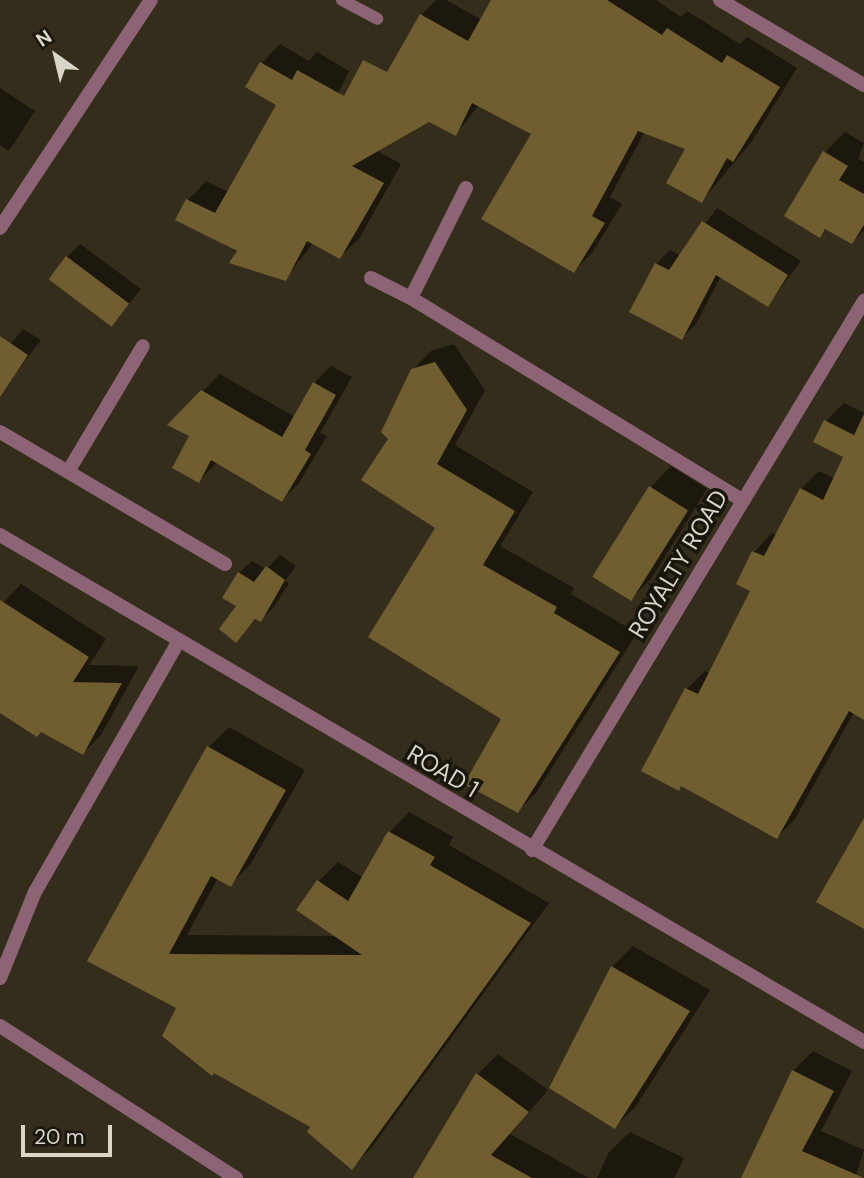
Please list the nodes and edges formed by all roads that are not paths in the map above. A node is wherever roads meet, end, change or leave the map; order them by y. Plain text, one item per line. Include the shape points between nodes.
1 (151, 0) edge
2 (342, 0) edge
3 (720, 0) edge
4 (377, 19) dead end
5 (864, 85) edge
6 (466, 188) dead end
7 (0, 228) edge
8 (371, 278) dead end
9 (411, 298) junction
10 (864, 301) edge
11 (143, 346) dead end
12 (0, 432) edge
13 (69, 470) junction
14 (743, 501) junction
15 (0, 535) edge
16 (225, 564) dead end
17 (179, 641) junction
18 (532, 850) junction
19 (0, 978) edge
20 (0, 1026) edge
21 (864, 1042) edge
22 (236, 1178) edge

1 - 7 street
2 - 4 lane
3 - 5 street
6 - 9 street
8 - 9 street
9 - 14 street
10 - 14 street, ROYALTY ROAD
11 - 13 street
12 - 13 street
13 - 16 street
14 - 18 street, ROYALTY ROAD
15 - 17 street, ROAD 1
17 - 18 street, ROAD 1
17 - 19 street via 35,892
18 - 21 street, ROAD 1
20 - 22 street

